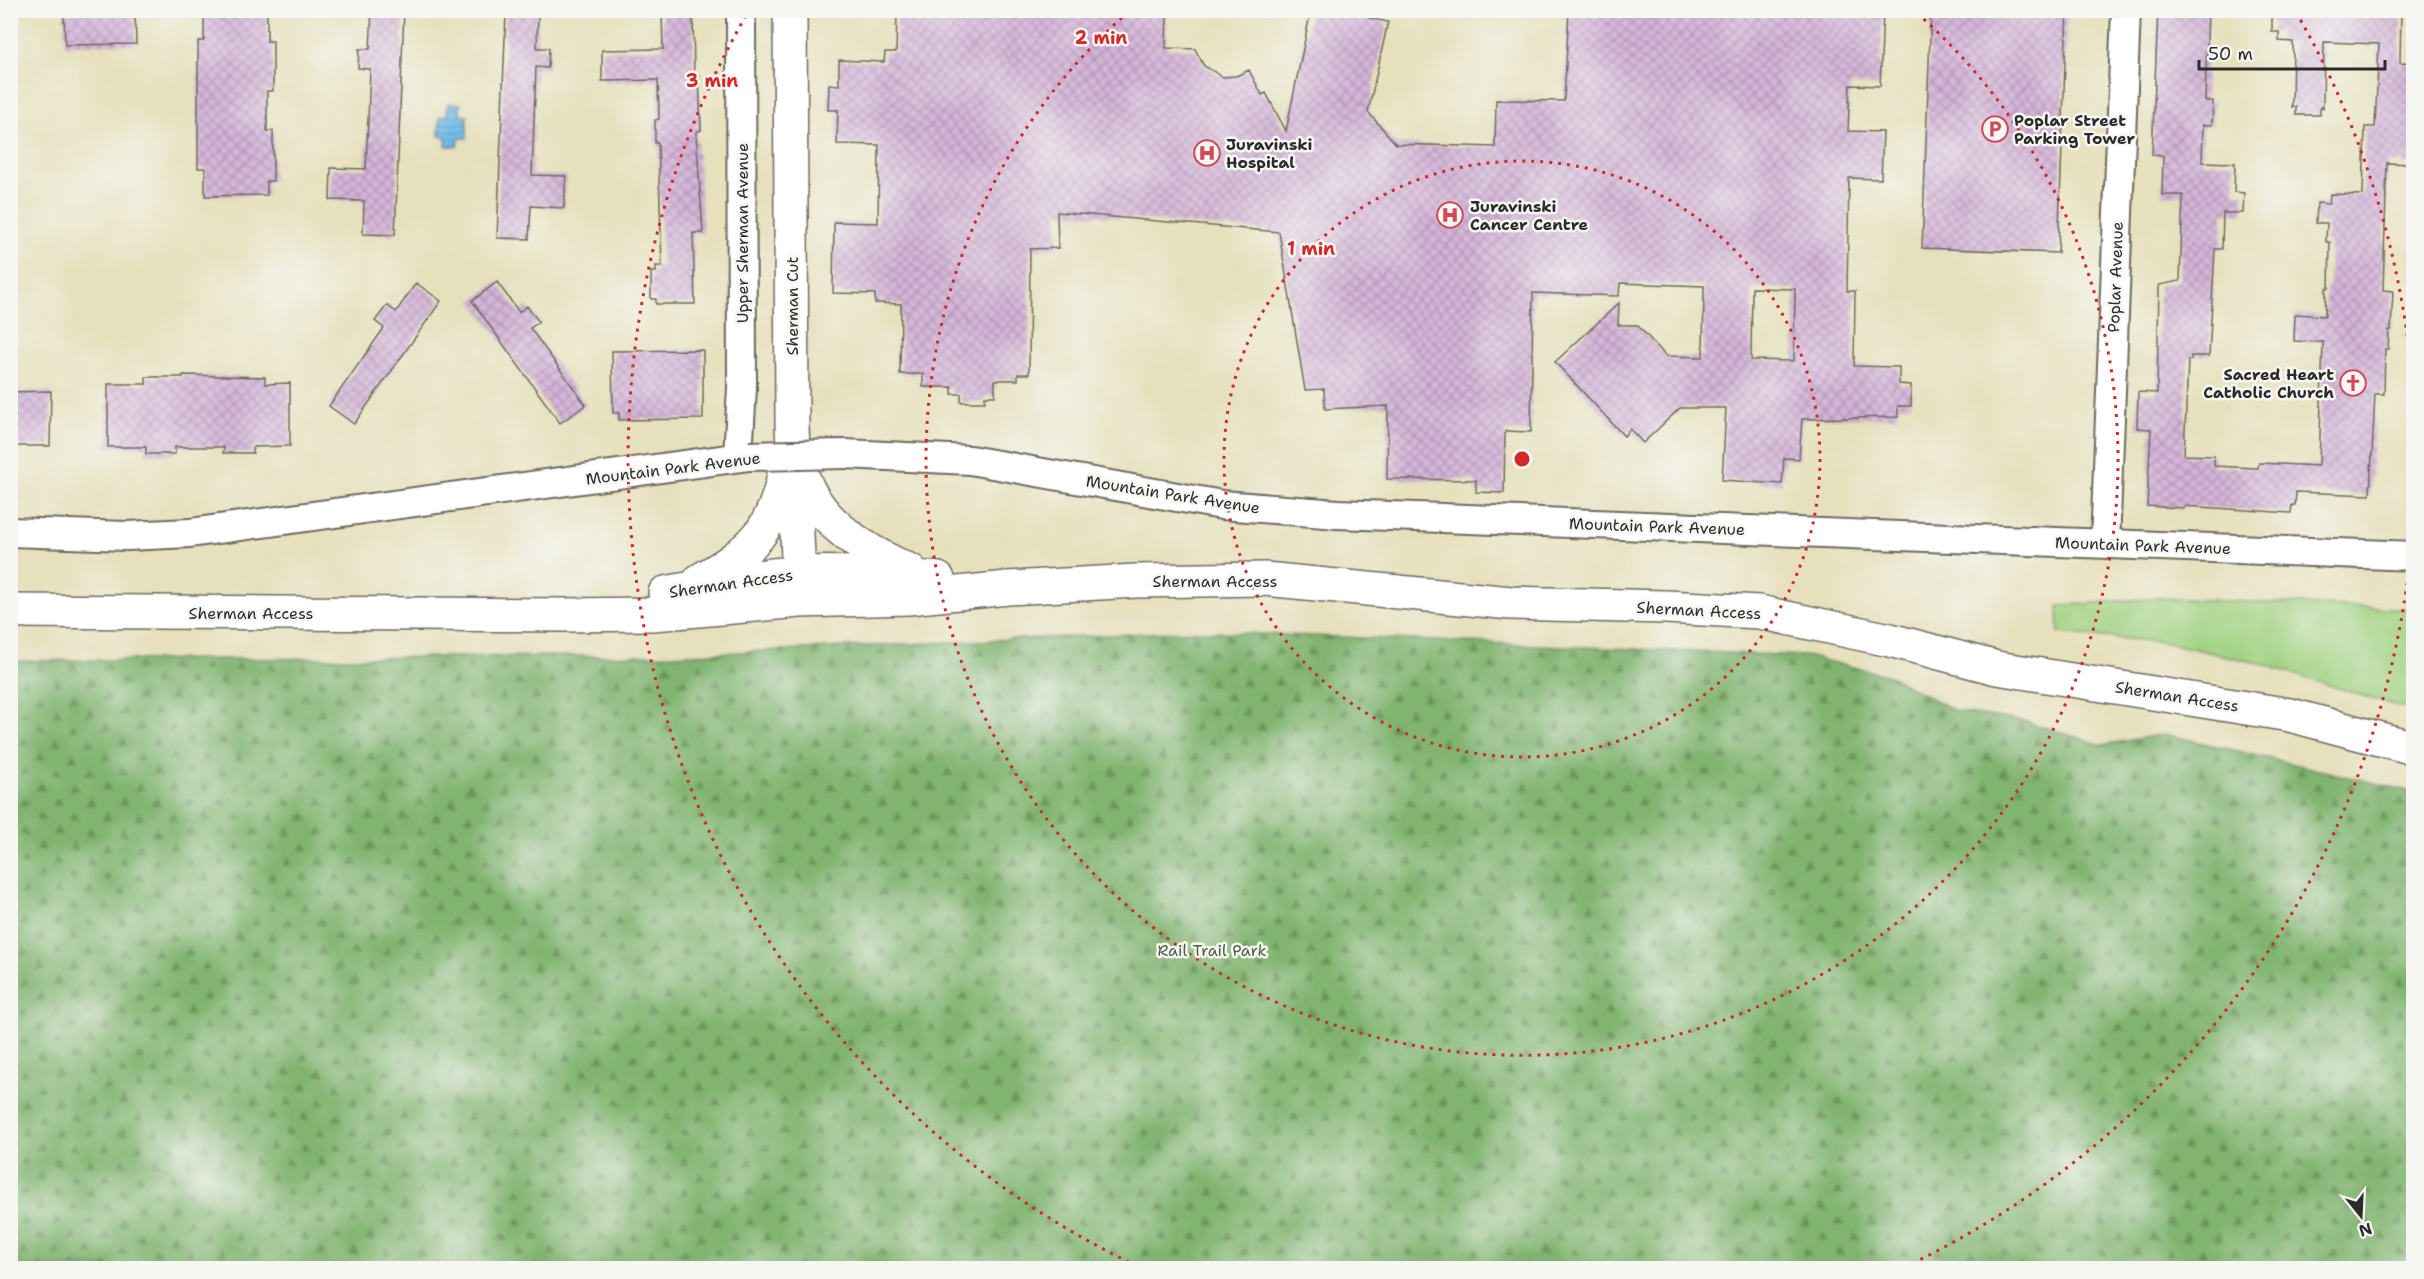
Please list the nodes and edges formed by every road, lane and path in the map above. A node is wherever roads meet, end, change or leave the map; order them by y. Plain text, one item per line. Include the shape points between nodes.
1 (741, 10) edge
2 (790, 10) edge
3 (2126, 10) edge
4 (792, 426) junction
5 (744, 456) junction
6 (10, 532) edge
7 (2105, 544) junction
8 (2414, 555) edge
9 (936, 579) junction
10 (799, 587) junction
11 (1008, 588) junction
12 (661, 594) junction
13 (10, 611) edge
14 (491, 614) junction
15 (2414, 748) edge

1 - 5 street, Upper Sherman Avenue
2 - 4 main road, Sherman Cut
3 - 7 street, Poplar Avenue
4 - 9 main road via 801,474 835,525 880,558
4 - 10 main road, Sherman Cut
4 - 12 main road via 781,494 768,526 732,561 699,580
5 - 6 street, Mountain Park Avenue via 190,533 127,536
5 - 7 street, Mountain Park Avenue, bridge via 845,454 970,460 1262,509
7 - 8 street, Mountain Park Avenue
9 - 10 main road, Sherman Access via 843,573
9 - 11 main road, Sherman Access
10 - 11 main road, Sherman Access via 908,598
10 - 12 main road, Sherman Access via 774,575
10 - 14 main road, Sherman Access via 653,614
11 - 15 main road, Sherman Access via 1265,579 1511,603 1759,612 1997,668 2290,715
12 - 14 main road, Sherman Access via 610,601 543,603
13 - 14 main road, Sherman Access

